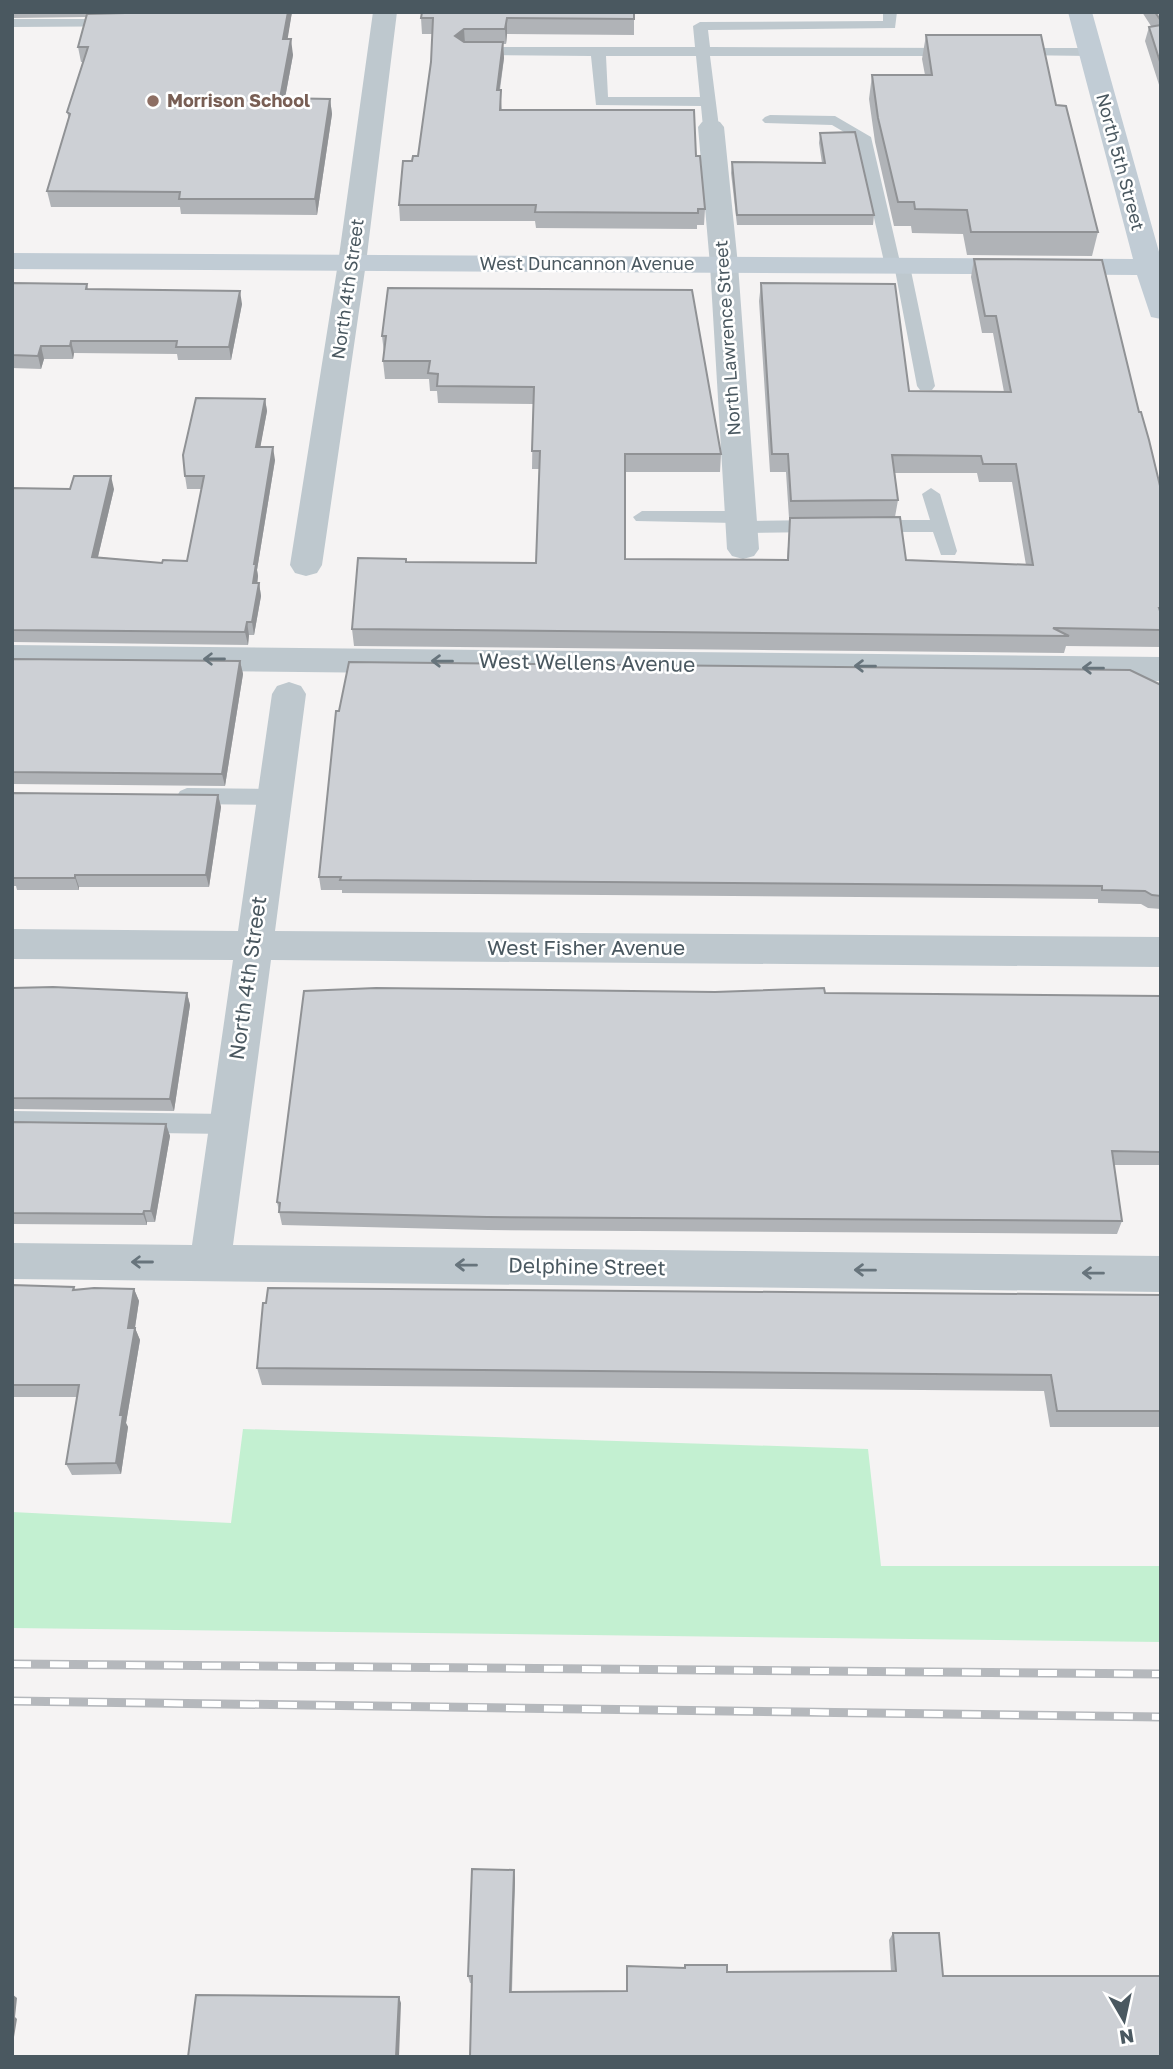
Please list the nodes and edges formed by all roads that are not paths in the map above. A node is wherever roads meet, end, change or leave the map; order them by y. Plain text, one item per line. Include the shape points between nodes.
1 (163, 12) edge
2 (385, 12) edge
3 (890, 12) edge
4 (1080, 12) edge
5 (12, 23) edge
6 (465, 51) edge
7 (598, 51) junction
8 (703, 52) junction
9 (966, 52) edge
10 (1007, 52) edge
11 (1090, 52) junction
12 (709, 114) junction
13 (770, 120) dead end
14 (12, 261) edge
15 (352, 263) junction
16 (724, 265) junction
17 (897, 266) junction
18 (1155, 267) edge
19 (1161, 311) edge
20 (926, 386) dead end
21 (931, 494) dead end
22 (642, 517) dead end
23 (941, 526) junction
24 (742, 531) junction
25 (947, 551) dead end
26 (306, 565) dead end
27 (12, 657) edge
28 (1161, 669) edge
29 (289, 694) dead end
30 (164, 796) edge
31 (274, 797) junction
32 (12, 944) edge
33 (253, 946) junction
34 (1161, 952) edge
35 (12, 1121) edge
36 (227, 1124) junction
37 (12, 1261) edge
38 (210, 1262) junction
39 (1161, 1274) edge

1 - 5 lane via 160,23
2 - 15 street, North 4th Street
3 - 8 lane via 890,25 700,26
4 - 11 street, North 5th Street
6 - 7 lane
7 - 8 lane
7 - 12 lane via 601,102
8 - 9 lane
8 - 12 lane
10 - 11 lane
11 - 18 street, North 5th Street
12 - 16 street, North Lawrence Street
13 - 17 lane via 835,121 863,137
14 - 15 street, West Duncannon Avenue
15 - 16 street, West Duncannon Avenue
15 - 26 street, North 4th Street
16 - 17 street, West Duncannon Avenue
16 - 24 street, North Lawrence Street
17 - 18 street, West Duncannon Avenue
17 - 20 lane
18 - 19 street, North 5th Street
21 - 23 lane
22 - 24 lane
23 - 24 lane
23 - 25 lane
28 -> 27 street, West Wellens Avenue
29 - 31 street, North 4th Street
30 - 31 lane
31 - 33 street, North 4th Street
32 - 33 street, West Fisher Avenue
33 - 34 street, West Fisher Avenue
33 - 36 street, North 4th Street
35 - 36 lane
36 - 38 street, North 4th Street
38 -> 37 street, Delphine Street
39 -> 38 street, Delphine Street

